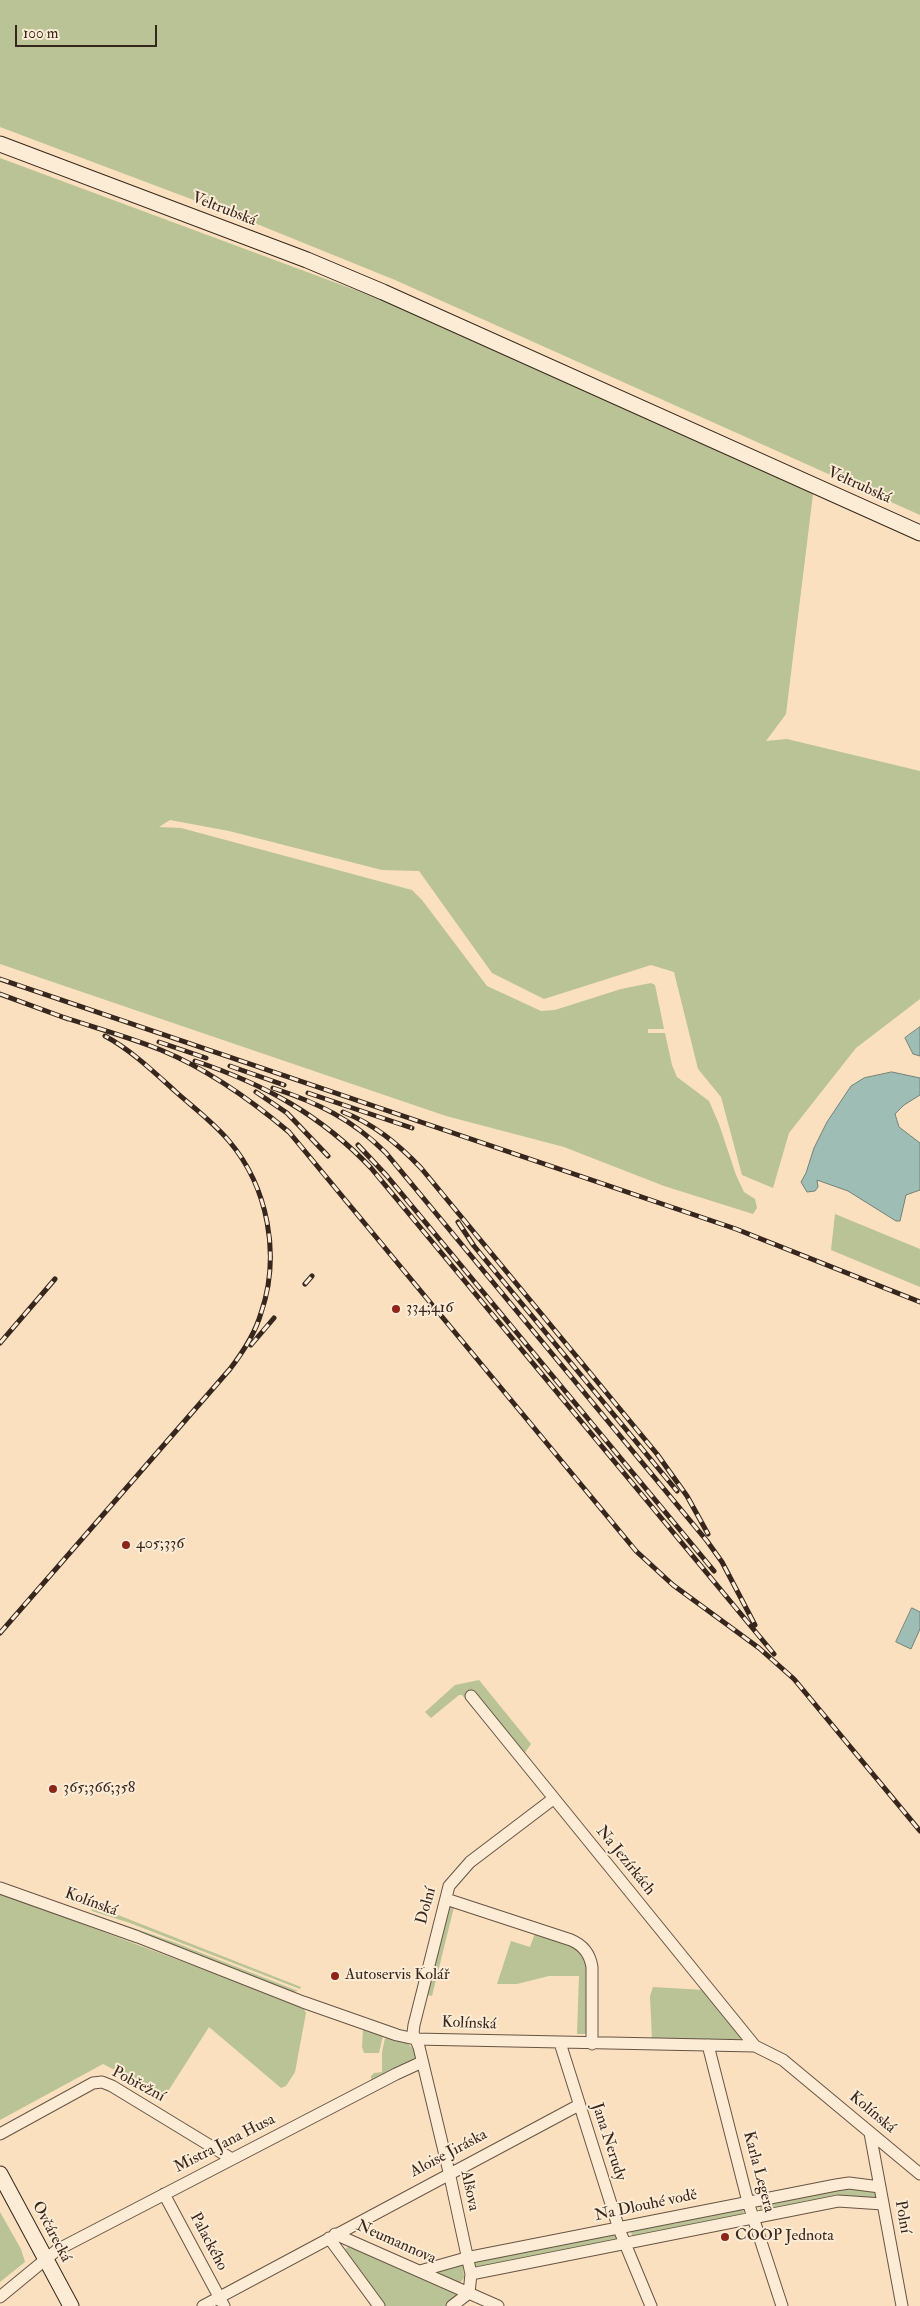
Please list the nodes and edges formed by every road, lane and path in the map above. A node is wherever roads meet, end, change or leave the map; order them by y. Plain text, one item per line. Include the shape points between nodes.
1 (0, 144) edge
2 (920, 534) edge
3 (471, 1696) dead end
4 (553, 1799) junction
5 (0, 1888) edge
6 (446, 1899) junction
7 (414, 2039) junction
8 (560, 2043) junction
9 (592, 2044) junction
10 (708, 2045) junction
11 (755, 2046) junction
12 (422, 2062) junction
13 (579, 2105) junction
14 (870, 2133) junction
15 (0, 2134) edge
16 (232, 2159) junction
17 (449, 2172) junction
18 (0, 2174) edge
19 (920, 2174) edge
20 (880, 2187) junction
21 (164, 2194) junction
22 (748, 2202) junction
23 (883, 2204) junction
24 (753, 2218) junction
25 (619, 2228) junction
26 (332, 2236) junction
27 (625, 2243) junction
28 (466, 2258) junction
29 (46, 2259) junction
30 (420, 2271) junction
31 (471, 2274) junction
32 (469, 2293) junction
33 (0, 2297) edge
34 (221, 2302) edge
35 (71, 2306) edge
36 (203, 2306) edge
37 (379, 2306) edge
38 (452, 2306) edge
39 (498, 2306) edge
40 (651, 2306) edge
41 (782, 2306) edge
42 (902, 2306) edge

1 - 2 street, Veltrubská via 307,260 434,314
3 - 4 street, Na Jezírkách
4 - 6 street, Dolní via 470,1862 449,1886
4 - 11 street, Na Jezírkách
5 - 7 street, Kolínská via 138,1937 303,2002 397,2036
6 - 7 street, Dolní via 414,2025
6 - 9 street via 582,1945 592,1967
7 - 8 street, Kolínská
7 - 12 street, Alšova
8 - 9 street, Kolínská
8 - 13 street, Jana Nerudy
9 - 10 street, Kolínská
10 - 11 street, Kolínská
10 - 22 street, Karla Legera
11 - 14 street, Kolínská via 787,2064
12 - 16 street, Mistra Jana Husa
12 - 17 street, Alšova
13 - 17 street, Aloise Jiráska
13 - 25 street, Jana Nerudy
14 - 19 street, Kolínská
14 - 20 street, Polní
15 - 16 street, Pobřežní via 93,2083 102,2082
16 - 21 street, Mistra Jana Husa
17 - 26 street, Aloise Jiráska
17 - 28 street, Alšova
18 - 29 street, Ovčárecká
20 - 22 street, Na Dlouhé vodě via 849,2183
20 - 23 street, Polní
21 - 29 street, Mistra Jana Husa
21 - 34 street, Palackého
22 - 24 street, Karla Legera
22 - 25 street, Na Dlouhé vodě
23 - 24 street, Na Dlouhé vodě via 838,2200
23 - 42 street, Polní
24 - 27 street, Na Dlouhé vodě
24 - 41 street, Karla Legera
25 - 27 street, Jana Nerudy
25 - 28 street, Na Dlouhé vodě
26 - 30 street, Neumannova
26 - 34 street, Neumannova
26 - 37 street
27 - 31 street, Na Dlouhé vodě
27 - 40 street, Jana Nerudy
28 - 30 street, Na Dlouhé vodě
28 - 31 street, Alšova
29 - 33 street, Mistra Jana Husa
29 - 35 street, Ovčárecká
30 - 32 street, Neumannova
31 - 32 street, Alšova
32 - 38 street
32 - 39 street, Neumannova
34 - 36 street, Neumannova

